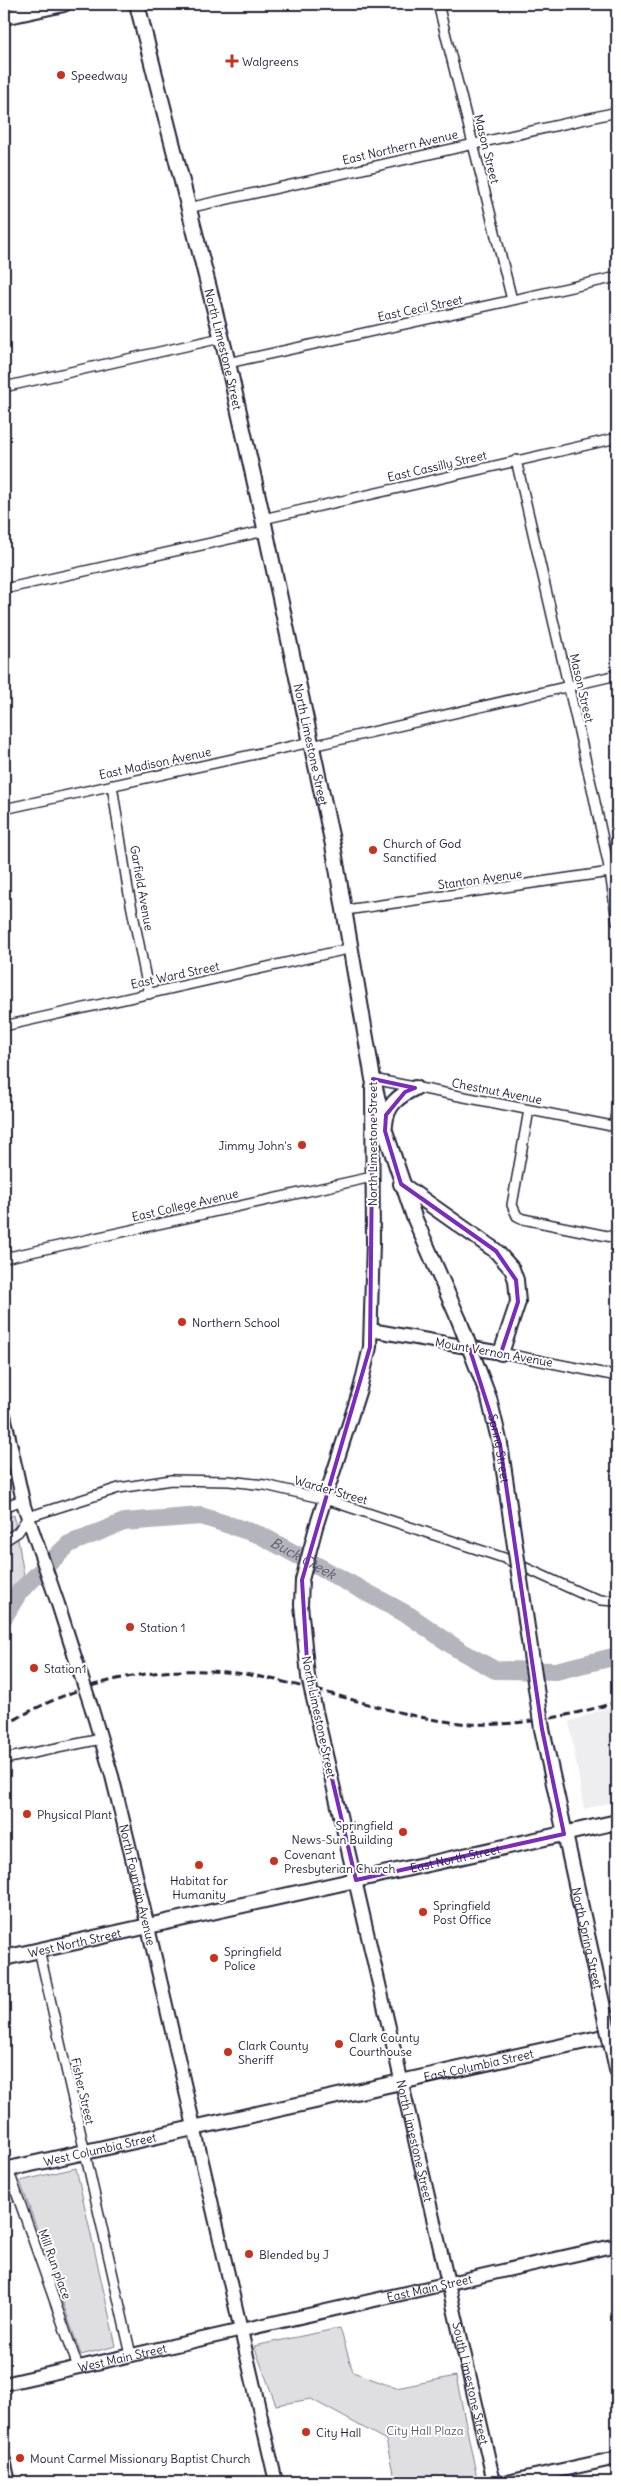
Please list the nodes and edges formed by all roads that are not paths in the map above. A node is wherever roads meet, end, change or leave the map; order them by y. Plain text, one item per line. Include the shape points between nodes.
1 (64, 4) edge
2 (137, 4) edge
3 (438, 4) edge
4 (4, 17) edge
5 (617, 112) edge
6 (473, 144) junction
7 (188, 208) junction
8 (617, 277) edge
9 (512, 300) junction
10 (221, 338) junction
11 (228, 363) junction
12 (4, 387) edge
13 (617, 438) edge
14 (516, 460) junction
15 (264, 525) junction
16 (4, 588) edge
17 (617, 675) edge
18 (569, 686) junction
19 (311, 744) junction
20 (112, 785) junction
21 (4, 809) edge
22 (614, 871) edge
23 (346, 910) junction
24 (617, 922) edge
25 (352, 948) junction
26 (149, 994) junction
27 (4, 1026) edge
28 (373, 1079) junction
29 (415, 1088) junction
30 (617, 1108) edge
31 (529, 1110) junction
32 (616, 1126) edge
33 (385, 1131) junction
34 (372, 1177) junction
35 (401, 1184) junction
36 (617, 1238) edge
37 (4, 1258) edge
38 (371, 1330) junction
39 (501, 1353) junction
40 (617, 1376) edge
41 (4, 1415) edge
42 (325, 1499) junction
43 (22, 1500) junction
44 (4, 1507) edge
45 (28, 1517) junction
46 (4, 1540) edge
47 (617, 1601) edge
48 (101, 1739) junction
49 (4, 1759) edge
50 (617, 1822) edge
51 (564, 1834) junction
52 (356, 1880) junction
53 (146, 1926) junction
54 (39, 1950) junction
55 (4, 1958) edge
56 (617, 2034) edge
57 (617, 2070) edge
58 (403, 2082) junction
59 (194, 2128) junction
60 (84, 2152) junction
61 (6, 2170) edge
62 (617, 2245) edge
63 (449, 2283) junction
64 (241, 2330) junction
65 (131, 2355) junction
66 (78, 2367) junction
67 (4, 2384) edge
68 (617, 2458) edge
69 (4, 2460) edge
70 (9, 2482) edge
71 (276, 2482) edge
72 (494, 2482) edge
73 (507, 2482) edge

1 - 4 main road
2 - 7 main road, North Limestone Street
3 - 6 street, Mason Street
5 - 6 street, East Northern Avenue
6 - 7 street, East Northern Avenue
6 - 9 street, Mason Street
7 - 10 main road, North Limestone Street
8 - 9 street, East Cecil Street
9 - 11 street, East Cecil Street
10 - 11 main road, North Limestone Street
10 - 12 street
11 - 15 main road, North Limestone Street
13 - 14 street, East Cassilly Street
14 - 15 street, East Cassilly Street
14 - 18 street, Mason Street
15 - 16 street, East Cassilly Street
15 - 19 main road, North Limestone Street
17 - 18 street, East Madison Avenue
18 - 19 street, East Madison Avenue
18 - 22 street, Mason Street
19 - 20 street, East Madison Avenue
19 - 23 main road, North Limestone Street
20 - 21 street, East Madison Avenue
20 - 26 street, Garfield Avenue
22 - 23 street, Stanton Avenue
22 - 24 street, Mason Street
23 - 25 main road, North Limestone Street
25 - 26 street, East Ward Street
25 - 28 main road, North Limestone Street
26 - 27 street, East Ward Street
28 - 29 street, Chestnut Avenue
28 - 33 main road, Spring Street
28 - 34 street, North Limestone Street
29 - 31 street, Chestnut Avenue
29 - 33 main road via 392,1104 386,1115
30 - 32 street
31 - 32 street, Chestnut Avenue
31 - 36 street via 512,1204 517,1216
33 - 35 main road, Spring Street
34 - 37 street, East College Avenue
34 - 38 street, North Limestone Street
35 - 39 main road via 496,1251 512,1269 518,1302
35 - 51 main road, Spring Street, bridge via 489,1398 500,1444 542,1729
38 - 39 street, Mount Vernon Avenue
38 - 42 street, North Limestone Street via 360,1389
39 - 40 street, Mount Vernon Avenue
41 - 43 street, North Fountain Avenue
42 - 45 street, Warder Street via 265,1486 171,1480 119,1488
42 - 47 street, Warder Street via 504,1558 585,1595
42 - 52 street, North Limestone Street, bridge via 302,1580 301,1603 308,1677
43 - 44 street
43 - 45 street, North Fountain Avenue
45 - 46 street via 18,1532
45 - 48 street, North Fountain Avenue, bridge
48 - 49 street
48 - 53 street, North Fountain Avenue
50 - 51 main road, East North Street
51 - 52 main road, East North Street
51 - 57 main road, North Spring Street, bridge
52 - 53 main road, East North Street
52 - 58 street, North Limestone Street
53 - 54 main road, West North Street
53 - 59 street, North Fountain Avenue
54 - 55 main road, West North Street
54 - 60 street, Fisher Street
56 - 58 main road, East Columbia Street
58 - 59 main road, East Columbia Street
58 - 63 street, North Limestone Street
59 - 60 main road, West Columbia Street
59 - 64 street, North Fountain Avenue
60 - 61 main road, West Columbia Street
60 - 65 street, Fisher Street
61 - 66 street, Mill Run place
62 - 63 street, East Main Street
63 - 64 street, East Main Street
63 - 72 street, South Limestone Street
64 - 65 street, West Main Street
64 - 71 street, North Fountain Avenue
65 - 66 street, West Main Street
66 - 67 street, West Main Street
68 - 73 street
69 - 70 street

